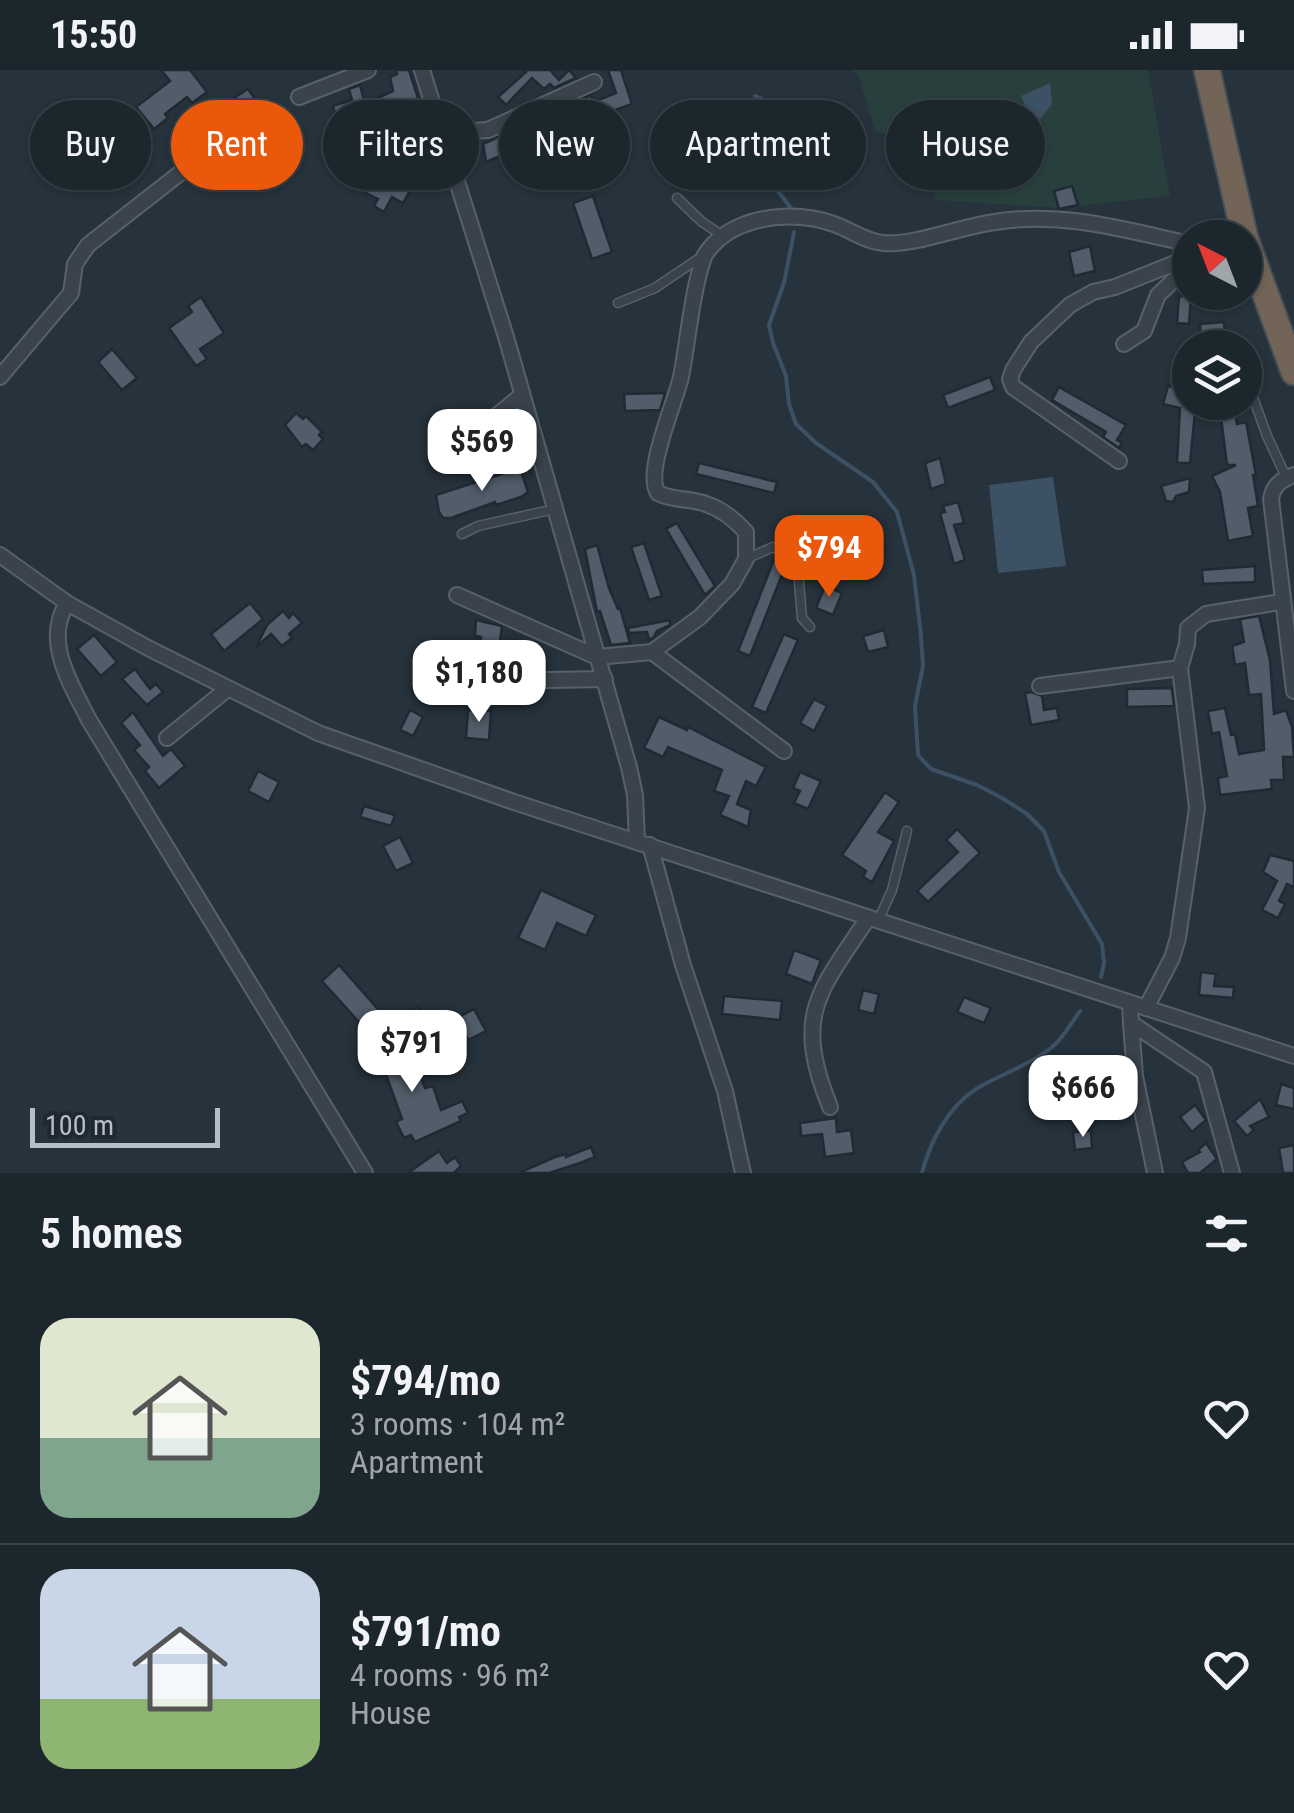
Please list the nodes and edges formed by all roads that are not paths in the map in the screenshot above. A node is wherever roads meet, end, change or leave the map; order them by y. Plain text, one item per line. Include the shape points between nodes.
1 (368, 70) edge
2 (422, 70) edge
3 (1207, 70) edge
4 (594, 82) dead end
5 (299, 97) dead end
6 (432, 100) edge
7 (479, 131) edge
8 (171, 180) edge
9 (459, 190) edge
10 (677, 198) dead end
11 (1241, 220) edge
12 (723, 236) junction
13 (1172, 240) edge
14 (705, 254) junction
15 (1172, 264) edge
16 (1172, 282) edge
17 (1262, 286) edge
18 (618, 303) dead end
19 (1124, 344) dead end
20 (1294, 372) edge
21 (0, 378) edge
22 (522, 395) junction
23 (1262, 413) edge
24 (446, 458) dead end
25 (1118, 461) dead end
26 (1290, 476) edge
27 (555, 509) junction
28 (462, 534) dead end
29 (0, 555) edge
30 (746, 559) junction
31 (457, 595) dead end
32 (1282, 602) junction
33 (67, 603) junction
34 (810, 627) dead end
35 (652, 652) junction
36 (597, 657) junction
37 (1180, 668) junction
38 (605, 679) junction
39 (501, 681) dead end
40 (1040, 686) dead end
41 (226, 690) junction
42 (1294, 690) edge
43 (167, 738) dead end
44 (784, 751) dead end
45 (908, 831) dead end
46 (644, 843) junction
47 (873, 919) junction
48 (1130, 1002) junction
49 (1146, 1008) junction
50 (1131, 1023) junction
51 (1294, 1056) edge
52 (830, 1107) dead end
53 (365, 1173) edge
54 (743, 1173) edge
55 (1155, 1173) edge
56 (1232, 1173) edge

1 - 5 street
2 - 6 street
3 - 11 highway
4 - 7 street
8 - 21 street via 88,245 71,293
9 - 22 street
10 - 12 lane
12 - 13 street via 767,218 809,218 886,244 1034,219 1106,224
12 - 14 street
14 - 18 lane via 655,288
14 - 30 street via 653,486 666,498 706,504 731,517 746,532
15 - 25 street via 1070,305 1012,370 1013,387
16 - 19 street via 1158,295 1144,331
17 - 20 highway
22 - 24 street
22 - 27 street
23 - 26 lane
26 - 32 street via 1271,499
27 - 28 lane
27 - 36 street
29 - 33 street
30 - 34 lane via 772,547 797,558 802,618
30 - 35 street via 720,600
31 - 36 street
32 - 37 street via 1193,621
32 - 42 street
33 - 41 street
33 - 53 street via 57,640 89,720
35 - 36 street
35 - 44 street
36 - 38 street
37 - 40 street
37 - 49 street via 1197,808 1178,938
38 - 39 street
38 - 46 street
41 - 43 street
41 - 46 street via 318,733
45 - 47 lane via 892,890
46 - 47 street
46 - 54 street via 725,1091
47 - 48 street
47 - 52 street via 822,988 812,1019 816,1072
48 - 49 street
48 - 50 street
49 - 51 street
50 - 55 street
50 - 56 street via 1204,1072

